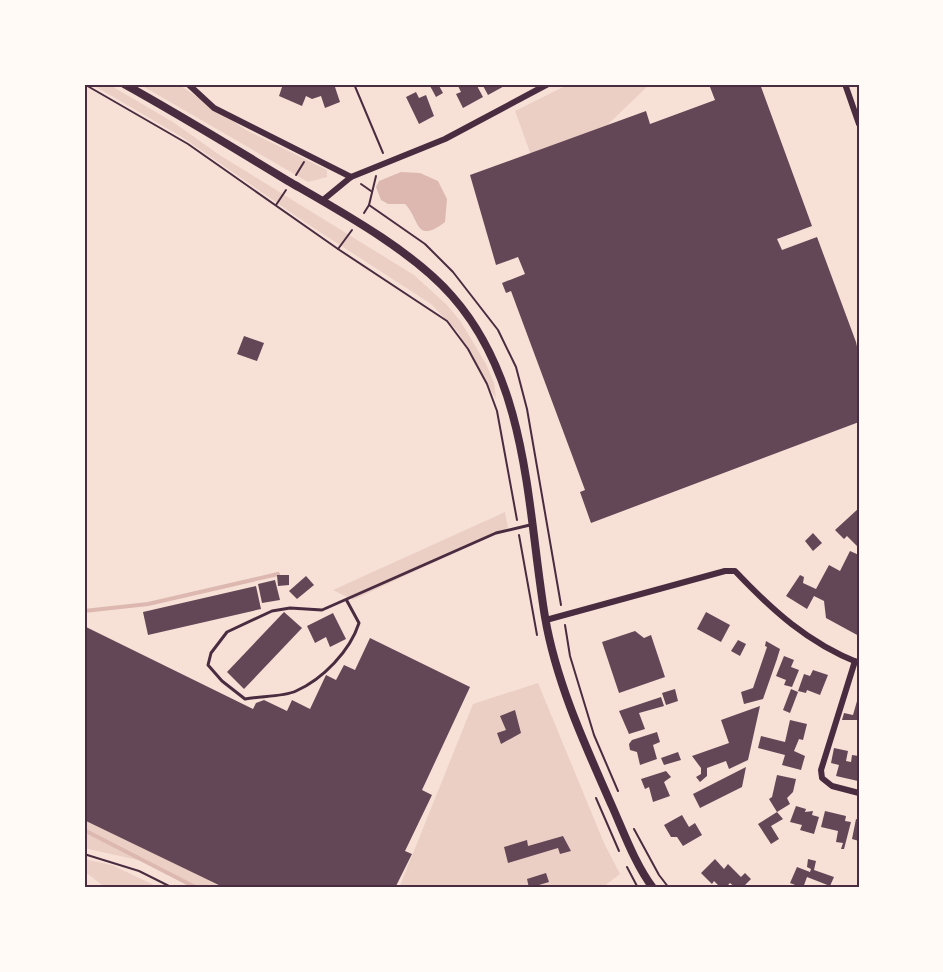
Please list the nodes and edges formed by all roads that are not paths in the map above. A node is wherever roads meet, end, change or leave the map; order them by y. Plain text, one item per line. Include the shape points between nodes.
1 (124, 84) edge
2 (188, 84) edge
3 (548, 84) edge
4 (845, 84) edge
5 (538, 86) edge
6 (859, 124) edge
7 (351, 177) junction
8 (323, 200) junction
9 (532, 525) junction
10 (347, 601) junction
11 (546, 620) junction
12 (857, 662) edge
13 (859, 793) edge
14 (653, 888) edge

1 - 8 street
2 - 7 street via 214,108
3 - 5 street
4 - 6 street
5 - 7 street via 445,139
7 - 8 street
8 - 9 street via 420,266 452,295 477,329 513,414
9 - 10 lane via 518,526 442,555
9 - 11 street
10 - 10 lane via 321,610 272,611 227,632 211,653 208,665 246,699 295,692 342,655 354,638 359,623
11 - 12 street via 735,571 777,614 807,636
11 - 14 street via 580,734
12 - 13 street via 820,770 822,778 832,786

